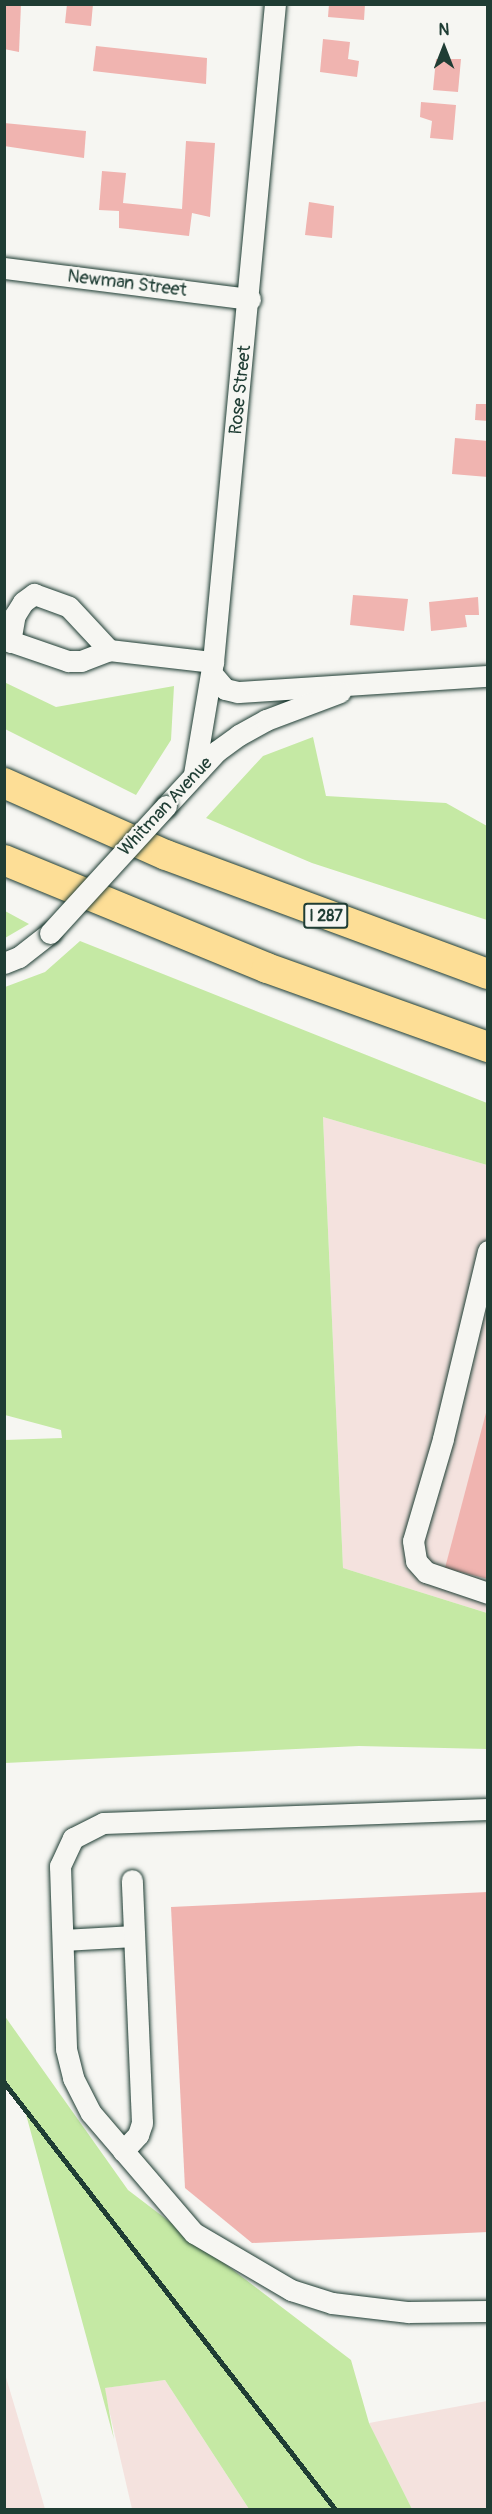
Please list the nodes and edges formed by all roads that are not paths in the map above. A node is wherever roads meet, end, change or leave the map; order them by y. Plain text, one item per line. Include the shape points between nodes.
1 (275, 4) edge
2 (4, 268) edge
3 (250, 299) junction
4 (7, 641) edge
5 (109, 650) junction
6 (212, 668) junction
7 (488, 676) edge
8 (352, 687) junction
9 (195, 774) junction
10 (4, 783) edge
11 (4, 860) edge
12 (4, 963) edge
13 (488, 974) edge
14 (488, 1047) edge
15 (488, 1251) edge
16 (488, 1593) edge
17 (488, 1809) edge
18 (132, 1880) dead end
19 (134, 1936) junction
20 (63, 1940) junction
21 (123, 2151) junction
22 (488, 2311) edge

1 - 3 street, Rose Street
2 - 3 street, Newman Street
3 - 6 street, Rose Street
4 - 5 street via 68,661 81,661
4 - 5 street via 22,602 34,594 69,607
5 - 6 street
6 - 8 street, Whitman Avenue via 225,689 238,692 328,685
6 - 9 street, Rose Street
7 - 8 street, Whitman Avenue
8 - 9 street, Whitman Avenue via 266,720 218,751
9 - 12 street, Whitman Avenue, bridge via 50,933 19,957
10 - 13 highway, I 287 via 166,855
11 - 14 highway via 267,968
15 - 16 street via 443,1439 413,1541 416,1561 426,1572
17 - 20 street via 103,1823 73,1838 60,1866
18 - 19 street
19 - 20 street
19 - 21 street via 142,2122 138,2135
20 - 21 street via 66,2049 73,2078 91,2113
21 - 22 street via 194,2233 291,2290 332,2303 408,2312

